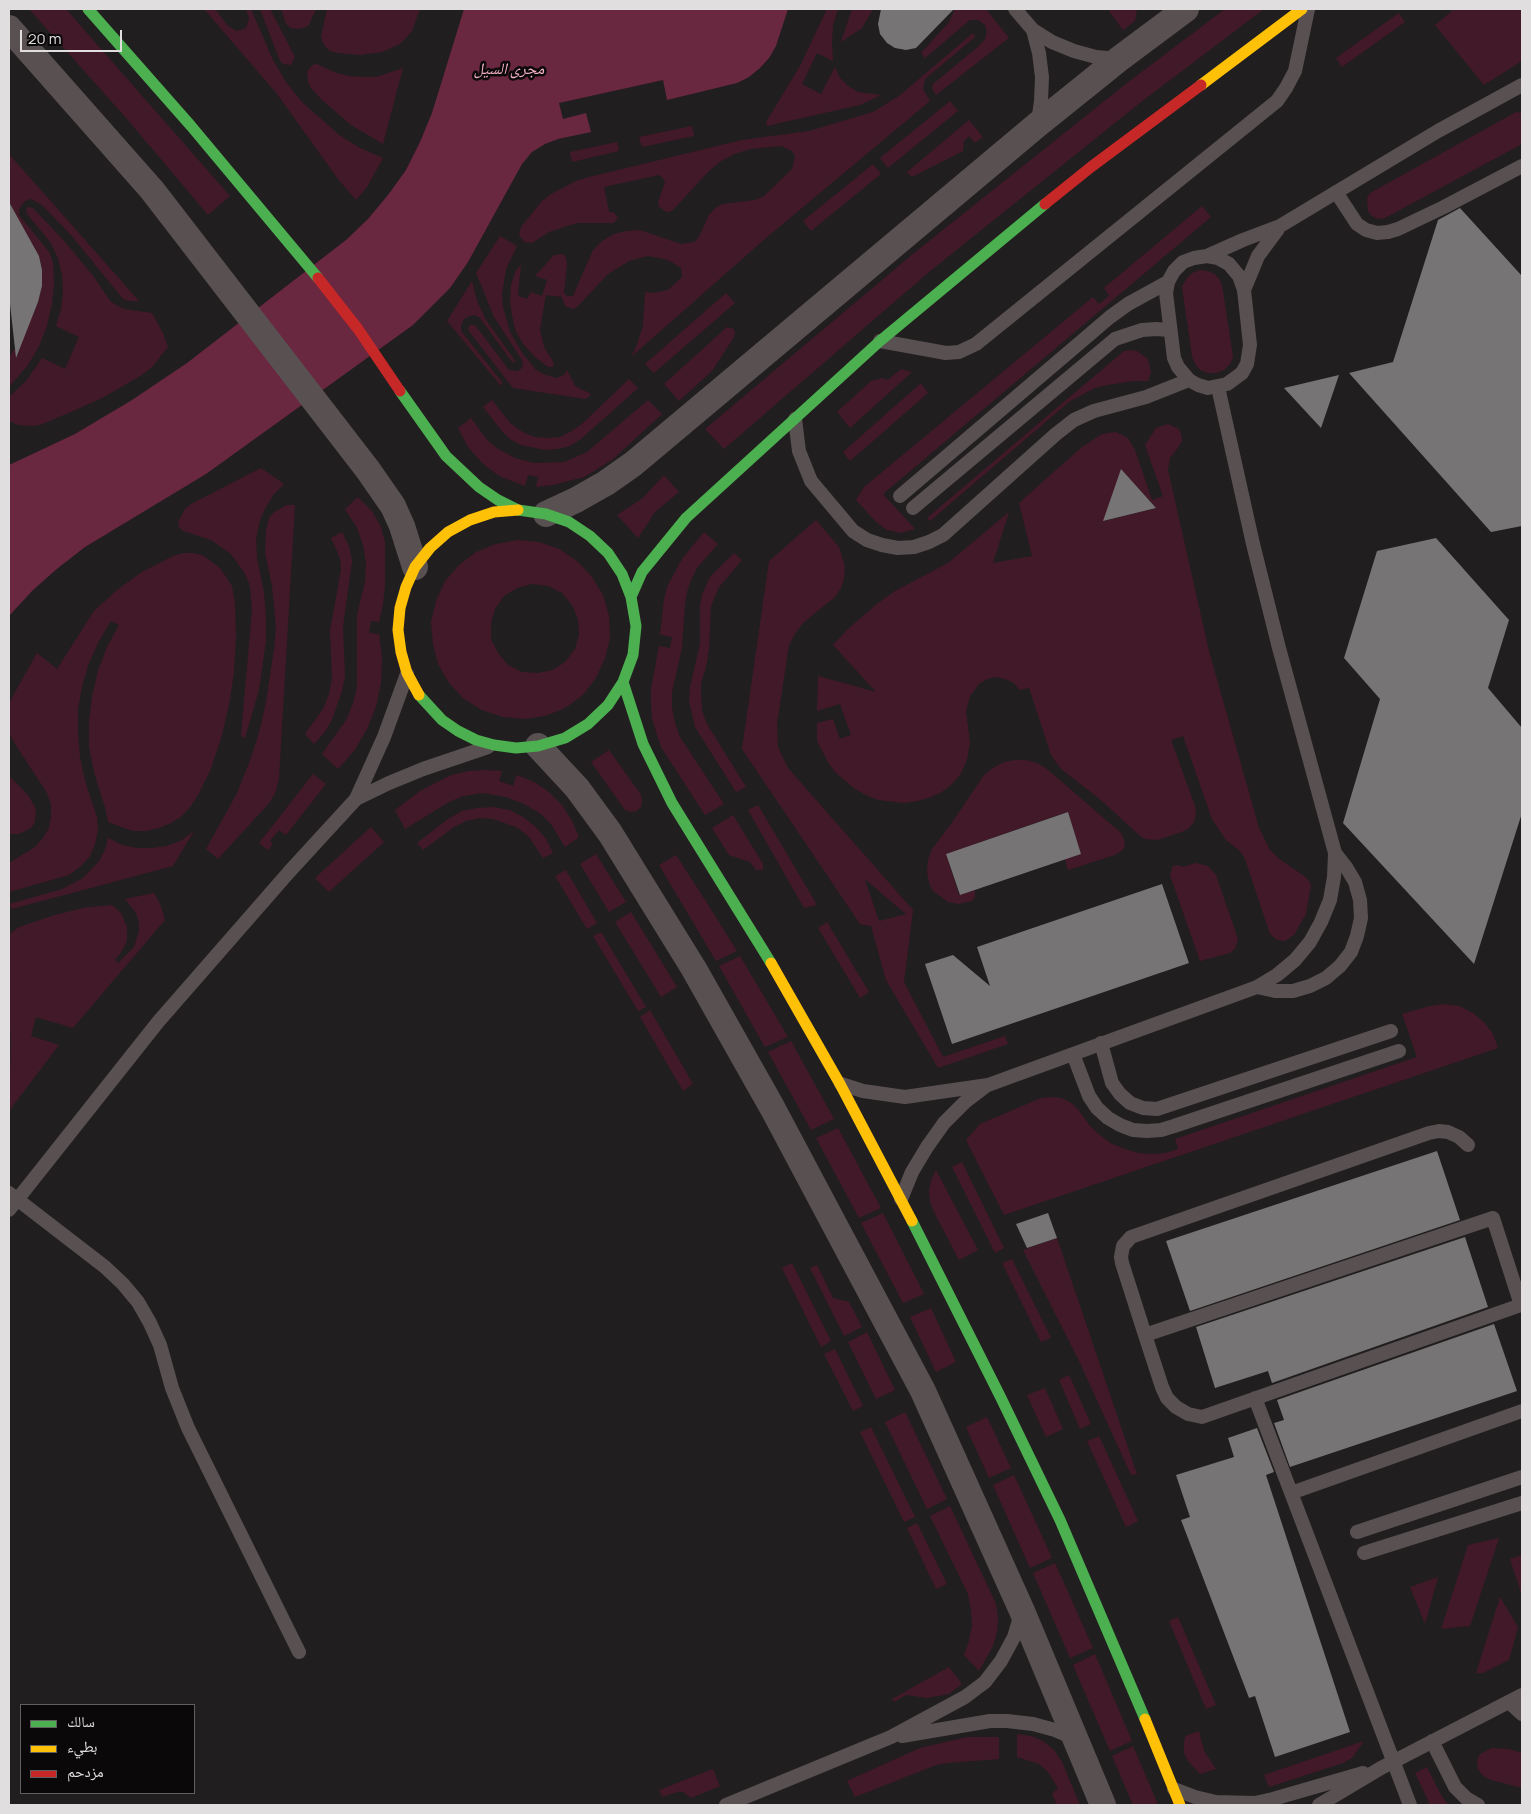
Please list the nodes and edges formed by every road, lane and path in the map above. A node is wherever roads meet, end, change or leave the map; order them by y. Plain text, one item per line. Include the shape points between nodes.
1 (88, 9) edge
2 (1015, 9) edge
3 (1186, 9) edge
4 (1302, 9) edge
5 (1308, 9) edge
6 (9, 28) edge
7 (1033, 30) junction
8 (1119, 59) junction
9 (1522, 85) edge
10 (1037, 125) junction
11 (1522, 166) edge
12 (1336, 192) junction
13 (1280, 226) junction
14 (1207, 256) junction
15 (1168, 282) junction
16 (1244, 290) junction
17 (1170, 330) junction
18 (880, 341) junction
19 (1189, 380) junction
20 (1218, 387) junction
21 (795, 418) junction
22 (900, 496) dead end
23 (913, 508) dead end
24 (518, 510) junction
25 (546, 514) junction
26 (415, 567) junction
27 (631, 597) junction
28 (407, 673) junction
29 (623, 682) junction
30 (494, 745) junction
31 (538, 746) junction
32 (356, 799) junction
33 (1335, 853) junction
34 (1257, 986) junction
35 (1390, 1031) dead end
36 (1101, 1043) junction
37 (1398, 1051) dead end
38 (1073, 1054) junction
39 (840, 1084) junction
40 (988, 1084) junction
41 (1468, 1145) dead end
42 (901, 1200) junction
43 (11, 1201) edge
44 (1145, 1335) junction
45 (1255, 1398) junction
46 (1522, 1411) edge
47 (1522, 1477) edge
48 (1291, 1493) junction
49 (1522, 1503) edge
50 (1357, 1532) dead end
51 (1364, 1553) dead end
52 (1022, 1611) junction
53 (299, 1652) dead end
54 (1522, 1695) edge
55 (1509, 1702) junction
56 (1522, 1714) edge
57 (891, 1738) junction
58 (1076, 1738) junction
59 (1432, 1741) junction
60 (1394, 1761) junction
61 (1380, 1768) junction
62 (1174, 1789) junction
63 (726, 1805) edge
64 (1102, 1805) edge
65 (1180, 1805) edge
66 (1319, 1805) edge
67 (1410, 1805) edge
68 (1478, 1805) edge

1 - 24 street via 326,288 451,462 479,487
2 - 7 lane
3 - 8 street
4 - 18 street via 1091,167
5 - 18 lane via 1295,71 1277,101 976,344 959,352 946,353
6 - 26 street via 152,190 368,470 402,526
7 - 8 lane via 1074,51
7 - 10 lane via 1042,77
8 - 10 street
9 - 12 lane
10 - 25 street via 633,464 598,487
11 - 12 lane via 1388,232 1377,233 1357,224
12 - 13 lane
13 - 14 lane
13 - 16 lane via 1258,256
14 - 15 lane via 1183,262
14 - 16 lane via 1229,264 1239,276
15 - 17 lane
15 - 22 lane via 1110,316
16 - 20 lane via 1249,355 1242,373
17 - 19 lane via 1174,358
17 - 23 lane via 1142,330 1115,339
18 - 21 street
19 - 20 lane via 1208,388
19 - 21 lane via 1074,420 943,535 914,547 882,545 853,530 811,481 798,451
20 - 33 lane via 1272,619
21 - 27 street via 676,529 642,572
24 - 25 street
24 - 26 street via 494,512 448,532
25 - 27 street via 569,522 608,553 622,574
26 - 28 street via 400,608 398,630
27 - 29 street via 636,626 633,655
28 - 30 street via 416,691 442,720 476,740
28 - 32 lane via 384,737
29 - 31 street via 608,705 588,724 565,738
29 - 39 street via 643,744 672,803 774,968
30 - 31 street
30 - 32 lane via 423,769
31 - 52 street via 577,788 610,833 694,969 773,1109 923,1391
32 - 43 lane via 158,1022
33 - 34 lane via 1330,900 1310,942 1277,975
33 - 34 lane via 1355,882 1360,900 1358,936 1351,952 1326,978 1310,986 1275,991
34 - 36 lane
35 - 36 lane via 1157,1109 1130,1103 1120,1094 1112,1083
36 - 38 lane
37 - 38 lane via 1168,1128 1147,1131 1120,1125 1097,1108
38 - 40 lane
39 - 40 lane via 905,1097
39 - 42 street
40 - 42 lane via 944,1123 912,1172
41 - 44 lane via 1448,1132 1429,1133 1131,1237 1121,1256
42 - 62 street via 1060,1520
43 - 53 lane via 105,1267 138,1302 160,1345 172,1388 186,1421
44 - 45 lane via 1167,1398 1188,1414 1202,1417
44 - 45 lane via 1493,1218 1521,1305
45 - 48 lane
46 - 48 lane
47 - 50 lane
48 - 60 lane
49 - 51 lane
52 - 57 lane via 1014,1637 985,1682 965,1697
52 - 58 street
54 - 55 lane
55 - 56 lane
55 - 59 lane
57 - 58 lane via 990,1721 1033,1724
57 - 63 lane
58 - 64 street
59 - 60 lane
59 - 68 lane via 1456,1787
60 - 61 lane
60 - 67 lane
61 - 62 lane via 1256,1802 1216,1802
61 - 66 lane
62 - 65 street

